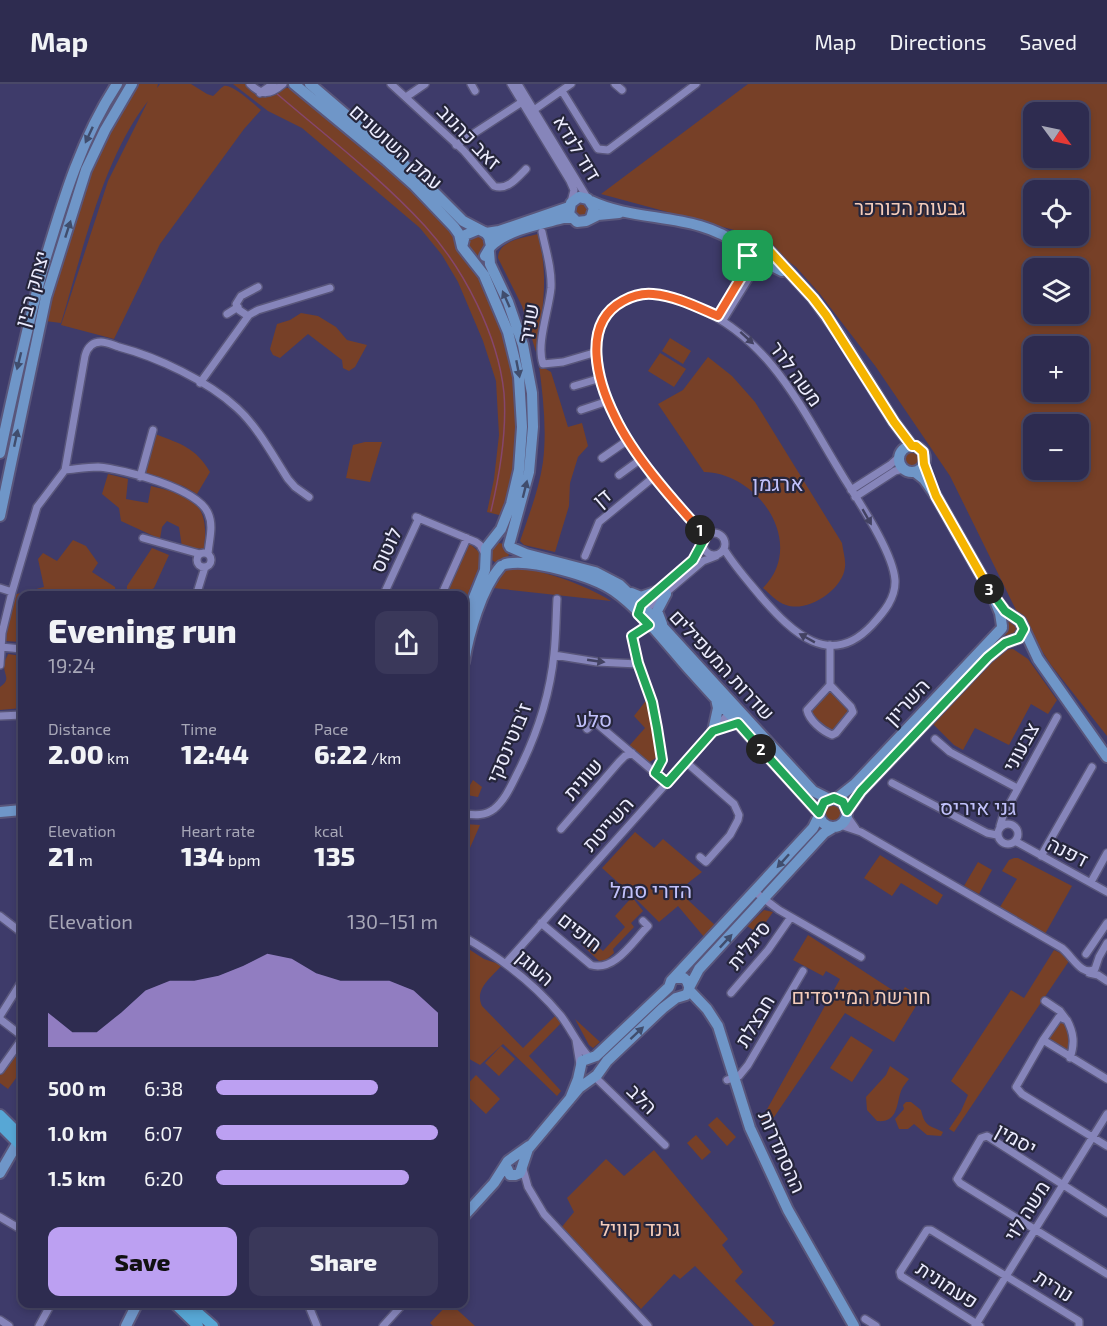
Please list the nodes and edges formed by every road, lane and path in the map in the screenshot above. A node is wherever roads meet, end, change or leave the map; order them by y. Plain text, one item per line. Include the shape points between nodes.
1 (117, 84) edge
2 (132, 84) edge
3 (250, 84) edge
4 (294, 84) edge
5 (310, 84) edge
6 (391, 84) edge
7 (425, 84) edge
8 (511, 84) edge
9 (519, 84) edge
10 (571, 84) edge
11 (615, 84) edge
12 (696, 84) edge
13 (272, 88) edge
14 (622, 90) dead end
15 (562, 91) junction
16 (406, 97) junction
17 (522, 102) junction
18 (532, 112) junction
19 (456, 145) junction
20 (526, 169) dead end
21 (589, 200) junction
22 (570, 205) junction
23 (632, 213) junction
24 (572, 218) junction
25 (591, 218) junction
26 (481, 231) junction
27 (542, 232) dead end
28 (728, 238) junction
29 (756, 245) junction
30 (462, 248) junction
31 (490, 249) junction
32 (770, 254) junction
33 (472, 258) junction
34 (755, 262) junction
35 (802, 286) junction
36 (258, 287) dead end
37 (330, 288) dead end
38 (238, 307) junction
39 (227, 314) dead end
40 (248, 316) junction
41 (720, 318) junction
42 (597, 352) junction
43 (601, 378) junction
44 (200, 383) junction
45 (574, 386) dead end
46 (608, 401) junction
47 (581, 410) dead end
48 (5, 429) junction
49 (153, 430) dead end
50 (628, 440) junction
51 (0, 441) edge
52 (905, 450) junction
53 (0, 453) edge
54 (602, 458) dead end
55 (642, 459) junction
56 (924, 464) junction
57 (903, 469) junction
58 (65, 470) junction
59 (915, 472) junction
60 (619, 475) dead end
61 (655, 476) junction
62 (140, 477) junction
63 (853, 493) junction
64 (309, 496) dead end
65 (936, 496) junction
66 (0, 516) edge
67 (706, 536) junction
68 (143, 538) dead end
69 (467, 538) junction
70 (492, 541) junction
71 (476, 542) junction
72 (702, 544) junction
73 (510, 546) junction
74 (724, 549) junction
75 (200, 554) junction
76 (208, 554) junction
77 (585, 556) dead end
78 (716, 556) junction
79 (486, 557) junction
80 (503, 565) junction
81 (205, 567) junction
82 (0, 588) edge
83 (626, 590) junction
84 (198, 591) edge
85 (384, 591) edge
86 (443, 591) edge
87 (12, 592) junction
88 (660, 593) junction
89 (993, 596) junction
90 (557, 598) dead end
91 (642, 610) junction
92 (468, 612) edge
93 (1021, 624) junction
94 (649, 625) junction
95 (1002, 627) junction
96 (665, 630) junction
97 (1012, 640) junction
98 (468, 644) edge
99 (830, 645) junction
100 (1, 647) edge
101 (18, 649) edge
102 (554, 655) junction
103 (1038, 658) junction
104 (638, 663) junction
105 (0, 665) edge
106 (830, 685) junction
107 (716, 699) junction
108 (732, 710) junction
109 (18, 715) edge
110 (0, 716) edge
111 (1056, 717) dead end
112 (738, 723) junction
113 (587, 729) dead end
114 (713, 731) junction
115 (935, 739) dead end
116 (632, 753) junction
117 (1107, 757) edge
118 (686, 762) junction
119 (1092, 767) dead end
120 (655, 773) junction
121 (667, 783) junction
122 (892, 783) dead end
123 (1017, 788) junction
124 (833, 799) junction
125 (18, 810) edge
126 (0, 812) edge
127 (468, 814) edge
128 (819, 814) junction
129 (18, 818) edge
130 (0, 819) edge
131 (842, 820) junction
132 (1000, 826) junction
133 (561, 829) dead end
134 (998, 835) junction
135 (1015, 841) junction
136 (1107, 853) edge
137 (1041, 856) junction
138 (700, 857) dead end
139 (1090, 882) junction
140 (755, 892) junction
141 (1107, 892) edge
142 (764, 900) junction
143 (0, 916) edge
144 (791, 917) junction
145 (643, 921) dead end
146 (541, 923) junction
147 (1107, 923) edge
148 (18, 930) edge
149 (468, 939) edge
150 (1107, 943) edge
151 (1062, 948) junction
152 (1084, 954) junction
153 (861, 957) dead end
154 (1097, 962) junction
155 (506, 963) junction
156 (1078, 964) junction
157 (803, 970) dead end
158 (1086, 972) junction
159 (677, 978) junction
160 (1107, 979) edge
161 (669, 987) junction
162 (18, 988) edge
163 (685, 993) junction
164 (731, 993) dead end
165 (1045, 1001) dead end
166 (0, 1017) edge
167 (1067, 1020) junction
168 (18, 1033) edge
169 (575, 1035) junction
170 (1043, 1040) junction
171 (18, 1043) edge
172 (591, 1058) junction
173 (1070, 1058) junction
174 (579, 1068) junction
175 (0, 1070) edge
176 (595, 1075) junction
177 (730, 1079) junction
178 (1107, 1079) edge
179 (570, 1099) junction
180 (0, 1114) edge
181 (1107, 1114) edge
182 (0, 1125) edge
183 (1094, 1137) junction
184 (18, 1138) edge
185 (18, 1140) edge
186 (665, 1145) dead end
187 (18, 1146) edge
188 (1107, 1146) edge
189 (515, 1168) junction
190 (0, 1173) edge
191 (1063, 1186) junction
192 (468, 1212) edge
193 (1107, 1213) edge
194 (0, 1217) edge
195 (18, 1228) edge
196 (1035, 1230) junction
197 (1107, 1274) edge
198 (1006, 1276) junction
199 (49, 1308) edge
200 (133, 1308) edge
201 (179, 1308) edge
202 (193, 1308) edge
203 (310, 1308) edge
204 (399, 1308) edge
205 (865, 1319) dead end
206 (0, 1320) edge
207 (977, 1325) edge
208 (9, 1326) edge
209 (39, 1326) edge
210 (125, 1326) edge
211 (198, 1326) edge
212 (213, 1326) edge
213 (317, 1326) edge
214 (383, 1326) edge
215 (648, 1326) edge
216 (846, 1326) edge
217 (854, 1326) edge
218 (876, 1326) edge
219 (1079, 1326) edge

1 -> 48 street, יצחק רבין via 93,125 70,180 30,317
66 -> 2 street, יצחק רבין via 46,297 87,170
3 - 13 street
4 - 30 street, עמק השושנים via 414,184 454,227
5 - 26 street, עמק השושנים via 420,178 463,221
6 - 16 street, זאב כהנוב
7 - 16 street
8 - 17 street, דוד לנדא
9 - 18 street, דוד לנדא
10 - 15 street
11 - 14 street
12 - 15 street via 608,150 598,149
15 - 18 street
16 - 19 street, זאב כהנוב
17 - 18 street, דוד לנדא
17 - 19 street
18 - 21 street, דוד לנדא
18 - 22 street, דוד לנדא via 573,187
19 - 20 street, זאב כהנוב via 499,188
21 - 22 street via 579,197
21 - 23 street
21 - 25 street via 594,211
22 - 24 street
22 - 26 street via 499,231
23 - 25 street
23 - 28 street via 702,228
24 - 25 street via 583,222
24 - 31 street via 526,228 502,238
26 - 30 street via 465,235
26 - 31 street via 490,241
27 - 42 street, שניר via 551,276 541,349 543,364
28 - 29 street
28 - 34 street
29 - 32 street via 765,246
29 - 34 street via 749,250
30 - 33 street
31 - 33 street via 481,258
73 -> 31 street via 529,472 533,402 523,345 490,264
32 - 34 street via 769,260
32 - 35 street
33 -> 70 street via 488,282 504,323 521,394 519,470 506,517
34 - 35 street via 779,269
34 - 41 street
34 - 41 street via 754,270
35 - 52 street via 839,334 894,422
36 - 38 street via 241,296
37 - 40 street
38 - 39 street
38 - 40 street
40 - 44 street
41 - 42 street, משה לרר via 669,297 638,295 616,306 603,319
41 -> 63 street, משה לרר via 774,366
42 - 43 street, משה לרר
43 - 45 street
43 - 46 street, משה לרר
44 - 58 street via 141,353 101,342 90,346
44 - 64 street via 238,409 288,479
46 - 47 street
46 - 50 street, משה לרר
48 - 51 street
48 - 53 street, יצחק רבין
49 - 62 street
50 - 54 street
50 - 55 street, משה לרר
52 - 56 street via 916,446 923,452
52 - 57 street
52 - 63 street
55 - 60 street
55 - 61 street, משה לרר
56 - 59 street
56 - 65 street
57 - 59 street
57 - 63 street
58 - 62 street via 98,467
58 - 87 street via 37,507
59 - 65 street
61 - 67 street, משה לרר
61 - 77 street, דן via 599,522
62 - 76 street via 185,491 203,505 211,526
63 -> 99 street, משה לרר via 889,558 895,588 886,608 869,628 855,639
65 - 89 street
67 - 72 street
67 - 74 street via 720,535
68 - 75 street
69 - 71 street
69 - 85 street, לוטוס via 417,517
69 - 86 street
70 - 71 street
70 - 73 street via 502,540
70 - 79 street via 486,548
71 - 79 street
72 - 78 street via 706,553
72 - 88 street via 693,560
73 - 80 street via 511,557
73 - 83 street, שדרות המעפילים via 595,572
74 - 78 street
99 -> 74 street via 810,641 787,625
75 - 76 street
75 - 81 street via 197,563
76 - 81 street via 211,562
78 - 88 street
79 - 80 street via 493,565
79 - 92 street via 485,570
80 - 91 street, שדרות המעפילים via 522,562 592,580
80 - 98 street via 479,609
81 - 84 street
82 - 87 street
83 - 88 street via 641,597
83 - 91 street, שדרות המעפילים
87 - 100 street
88 - 91 street
88 - 96 street via 657,611
89 - 93 street
89 - 95 street
90 - 102 street, ז'בוטינסקי
91 - 94 street, שדרות המעפילים
91 - 96 street, שדרות המעפילים
93 - 95 street via 1008,619
93 - 97 street via 1022,636
93 - 103 street
94 - 104 street via 632,636
94 - 107 street, שדרות המעפילים
95 - 97 street via 1003,634
95 - 124 street, השריון via 855,784
96 - 108 street, שדרות המעפילים
97 - 103 street
97 - 131 street, השריון via 998,647 980,665 861,791
99 - 106 street
100 - 101 street
100 - 105 street
102 -> 104 street
102 - 127 street, ז'בוטינסקי via 538,723 508,792 488,813
103 - 117 street
104 - 120 street via 652,702 662,760
106 - 106 street via 807,710 809,717 832,735 853,712
107 - 108 street, שדרות המעפילים
107 - 114 street
108 - 112 street, שדרות המעפילים
108 - 114 street, השייטת
108 - 124 street, שדרות המעפילים via 813,791
109 - 110 street
111 - 123 street, צבעוני
112 - 114 street
112 - 128 street, שדרות המעפילים
113 - 116 street via 595,722
114 - 118 street, השייטת
115 - 123 street via 950,752
116 - 120 street
116 - 133 street, שונית via 619,762
118 - 121 street, השייטת
118 - 138 street via 734,804 739,815 730,835 706,862
119 - 137 street
120 - 121 street
121 - 146 street, השייטת
122 - 134 street via 987,833
123 - 132 street, צבעוני
124 - 128 street via 821,806
124 - 131 street via 843,802
125 - 126 street
128 - 131 street via 824,823
128 -> 140 street via 813,828
129 - 130 street
131 - 142 street, השריון via 824,832
131 - 151 street
132 - 134 street
132 - 135 street via 1015,826
134 - 135 street via 1005,844
135 - 137 street, דפנה
136 - 139 street
137 - 139 street, דפנה
139 - 141 street, דפנה
140 - 142 street
140 - 159 street
142 - 144 street
163 -> 142 street, השריון via 699,969
143 - 148 street
144 - 153 street
144 - 164 street, סיגלית
145 - 146 street, חופים via 648,926 612,963 599,967 591,965
146 - 155 street, השייטת
147 - 152 street
149 - 155 street, העוגן
150 - 154 street
151 - 152 street
151 - 156 street
152 - 154 street via 1092,954
152 - 156 street
154 - 158 street via 1095,969
154 - 160 street
155 - 169 street, העוגן via 558,1012
156 - 158 street
157 - 177 street, חבצלת via 748,1065 739,1076
158 - 160 street
159 - 161 street
159 - 163 street via 686,980
161 - 163 street via 671,993
161 - 172 street
162 - 166 street
176 -> 163 street, השריון via 663,1008
163 - 177 street, ההסתדרות via 708,1022
165 - 167 street
166 - 168 street
167 - 170 street via 1057,1018
167 - 173 street via 1074,1041
169 - 172 street, העוגן
169 - 174 street, העוגן
170 - 173 street
170 - 183 street via 1017,1090
171 - 175 street
172 - 174 street via 583,1060
172 - 176 street via 598,1063
173 - 178 street
174 - 176 street via 584,1077
174 - 179 street, השריון
176 - 179 street, השריון
176 - 186 street, הלב
177 - 216 street, ההסתדרות via 744,1131 778,1205
177 - 217 street, ההסתדרות via 785,1204
179 - 189 street, השריון
180 - 184 main road
181 - 183 street, משה לוי
182 - 185 main road
183 - 188 street
183 - 191 street, משה לוי
187 - 190 street
189 - 192 street, השריון via 494,1183
189 - 215 street via 550,1222
191 - 193 street
191 - 196 street, משה לוי
191 - 196 street, יסמין via 987,1137 981,1138 958,1181
194 - 195 street
196 - 197 street
196 - 198 street, משה לוי
198 - 207 street, משה לוי
198 - 207 street, פעמונית via 931,1230 924,1231 901,1276
198 - 219 street, נורית via 1079,1321
199 - 209 street
200 - 210 street
201 - 211 main road
202 - 212 main road
203 - 213 street
204 - 214 street
205 - 218 street
206 - 208 street

